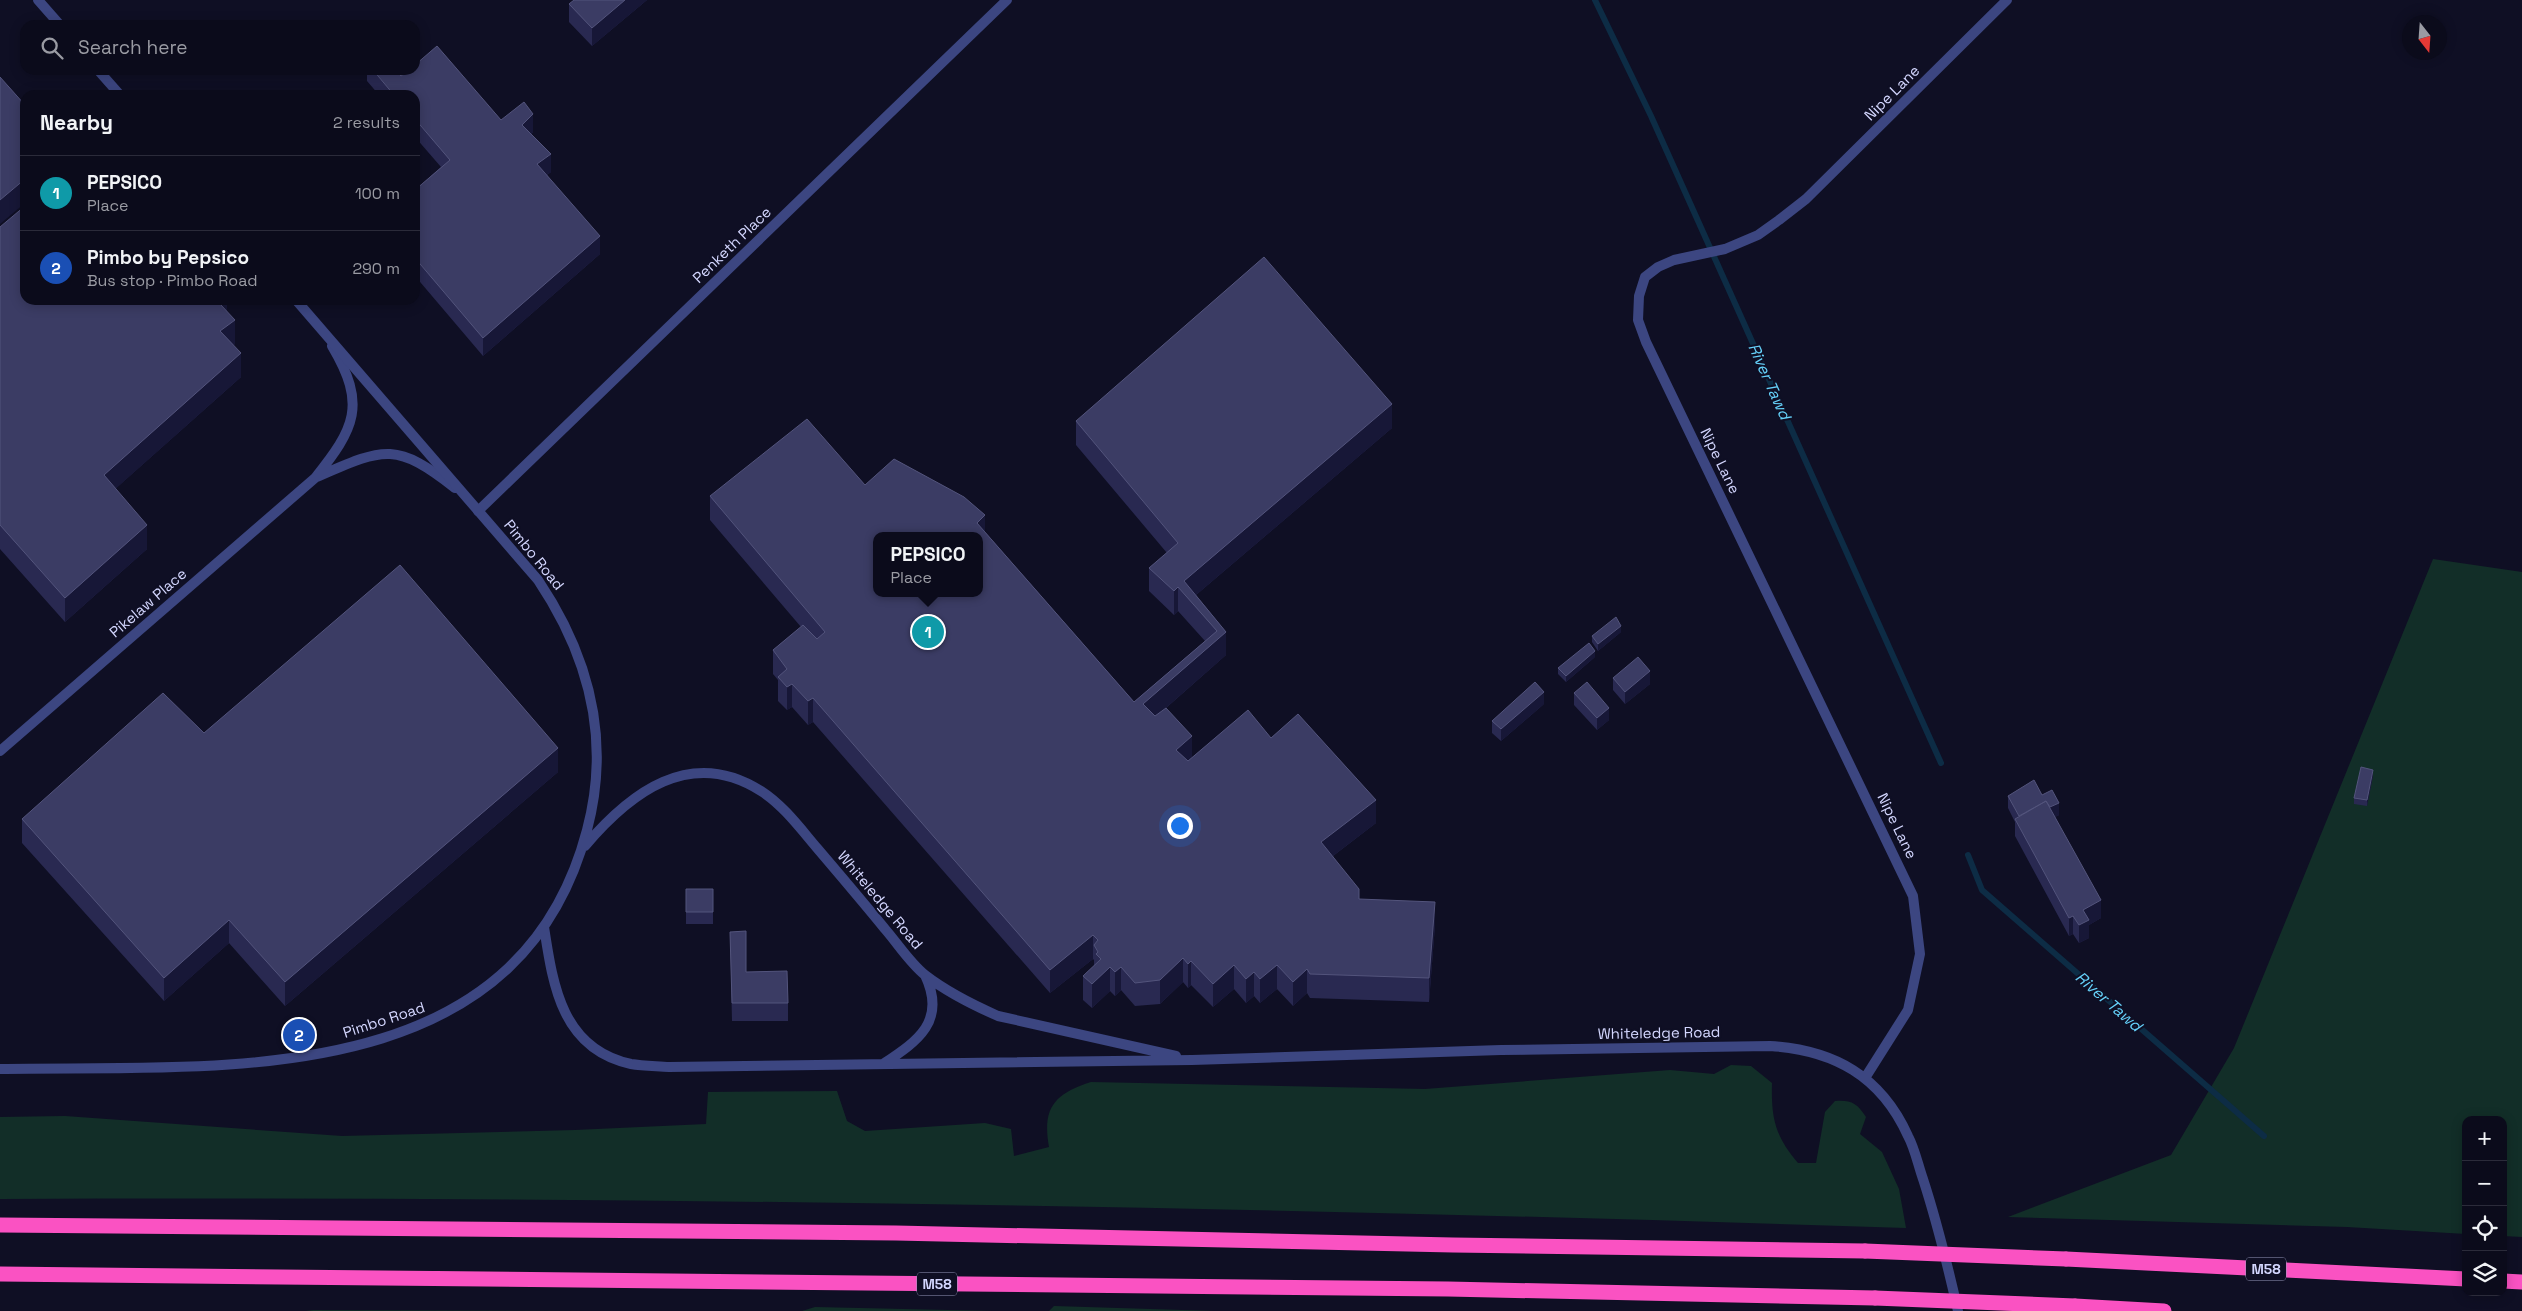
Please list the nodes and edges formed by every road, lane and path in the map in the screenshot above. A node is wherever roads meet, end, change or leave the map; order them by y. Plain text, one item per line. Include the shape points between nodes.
1 (38, 0) edge
2 (1007, 0) edge
3 (2006, 0) edge
4 (56, 20) edge
5 (102, 75) edge
6 (116, 90) edge
7 (300, 305) edge
8 (321, 328) junction
9 (315, 478) junction
10 (464, 495) junction
11 (478, 511) junction
12 (0, 751) edge
13 (582, 849) junction
14 (544, 927) junction
15 (924, 974) junction
16 (1192, 1060) junction
17 (883, 1064) junction
18 (0, 1069) edge
19 (1865, 1078) junction
20 (0, 1225) edge
21 (0, 1274) edge
22 (2462, 1279) edge
23 (2507, 1281) edge
24 (2522, 1282) edge
25 (1958, 1311) edge
26 (2164, 1311) edge

1 - 4 street
2 - 11 street, Penketh Place
3 - 19 street, Nipe Lane via 1806,199 1758,234 1725,249 1674,260 1658,267 1645,277 1639,296 1638,320 1646,342 1914,896 1920,954 1908,1010
5 - 6 street
7 - 8 street, Pimbo Road
8 - 9 street, Pikelaw Place via 346,374 353,406 346,437
8 - 10 street, Pimbo Road
9 - 10 street, Pikelaw Place via 360,458 388,452 406,456 425,466
9 - 12 street, Pikelaw Place
10 - 11 street, Pimbo Road
11 - 13 street, Pimbo Road via 538,580 558,609 585,673 597,748 595,785
13 - 14 street, Pimbo Road via 573,874
13 - 15 street, Whiteledge Road via 616,812 659,782 705,774 742,782 761,791 790,816
14 - 17 street, Whiteledge Road via 551,978 559,1003 577,1032 603,1054 631,1064 669,1067
14 - 18 street, Pimbo Road via 512,964 454,1008 416,1028 354,1047 314,1056 226,1065
15 - 16 street, Whiteledge Road via 974,1006 998,1016
15 - 17 street via 932,990 932,1007 924,1033
16 - 17 street, Whiteledge Road
16 - 19 street, Whiteledge Road via 1770,1046 1824,1055
19 - 25 street, Whiteledge Road via 1890,1104 1909,1137 1932,1207
20 - 22 highway, M58, bridge via 896,1232 1453,1246 1865,1252
21 - 26 highway, M58, bridge via 1448,1289 1875,1298
23 - 24 highway

